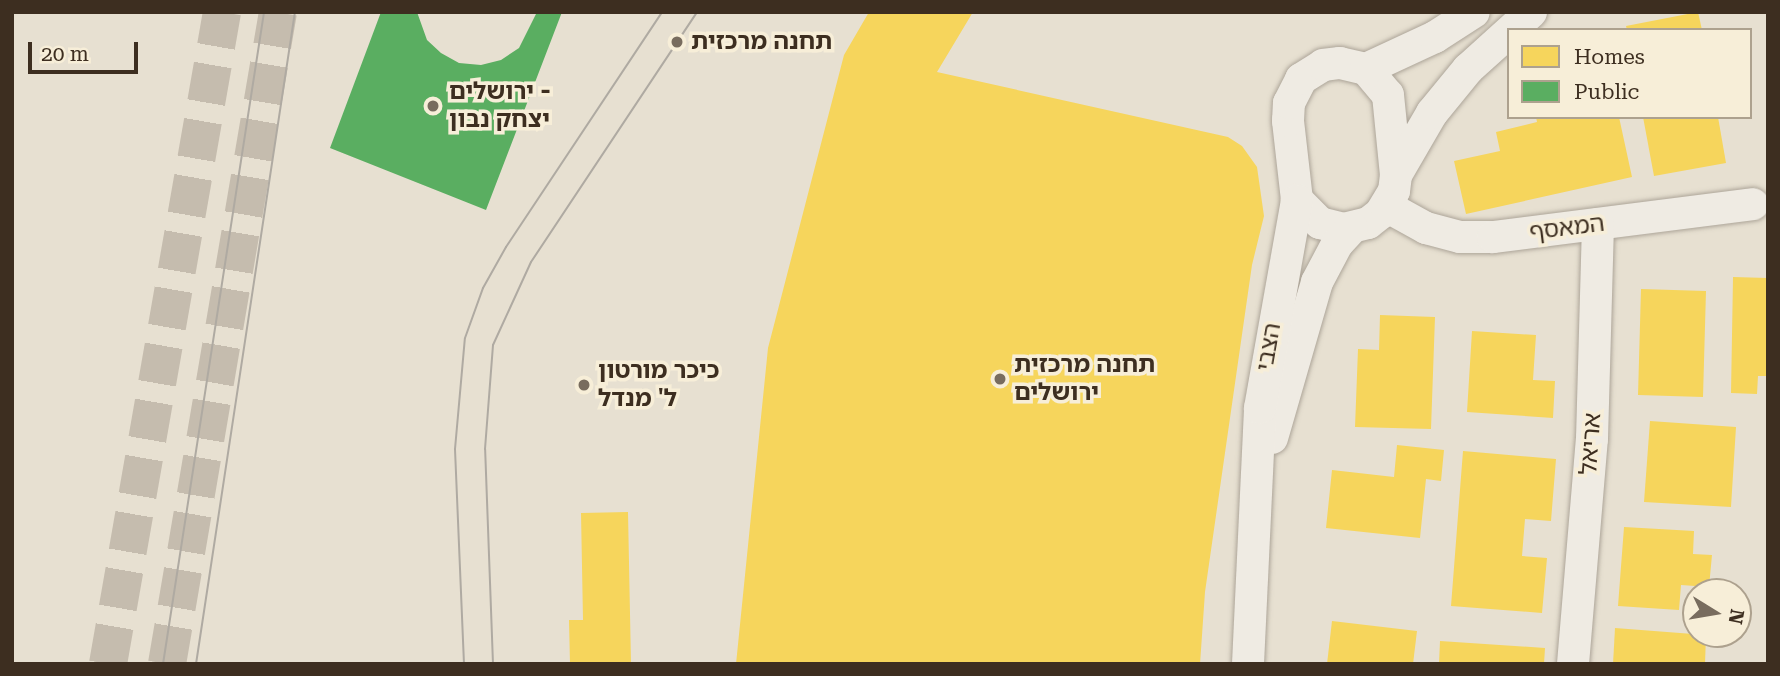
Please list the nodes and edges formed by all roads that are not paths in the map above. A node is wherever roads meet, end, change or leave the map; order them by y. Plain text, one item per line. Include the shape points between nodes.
1 (1474, 12) edge
2 (1531, 12) edge
3 (1515, 28) edge
4 (1507, 36) edge
5 (1366, 69) junction
6 (1396, 174) junction
7 (1297, 200) junction
8 (1753, 204) dead end
9 (1386, 206) junction
10 (1598, 225) junction
11 (1352, 228) junction
12 (1256, 497) junction
13 (1248, 664) edge
14 (1573, 664) edge

1 - 5 street via 1435,37
2 - 3 street
4 - 6 street via 1446,96
5 - 6 street via 1379,80 1391,104
5 - 7 street via 1349,63 1323,65 1296,87 1288,111
6 - 9 street
7 - 11 street via 1320,223
7 - 12 street, הצבי via 1267,353
8 - 10 street, המאסף
9 - 10 street, המאסף via 1426,228 1460,237
9 - 11 street via 1368,223
10 - 14 street, אריאל via 1592,439
11 - 12 street, הצבי via 1337,244 1317,282
12 - 13 street, הצבי

